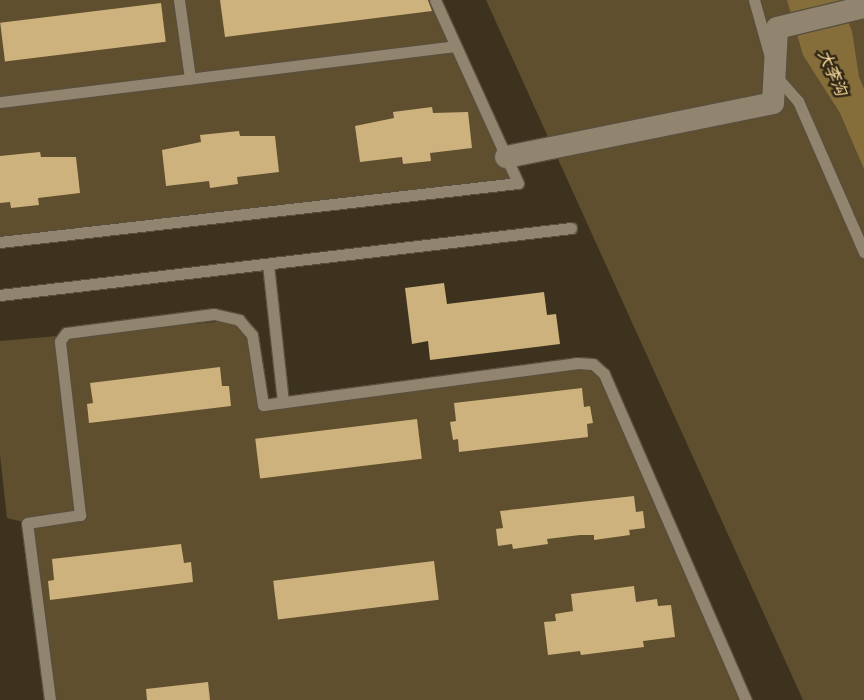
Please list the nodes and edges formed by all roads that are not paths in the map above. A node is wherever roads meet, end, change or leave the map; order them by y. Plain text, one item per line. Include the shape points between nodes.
1 (179, 0) edge
2 (435, 0) edge
3 (754, 0) edge
4 (862, 8) edge
5 (454, 46) junction
6 (775, 74) junction
7 (190, 78) junction
8 (0, 102) edge
9 (506, 157) junction
10 (571, 228) dead end
11 (0, 242) edge
12 (864, 252) edge
13 (268, 264) junction
14 (0, 295) edge
15 (283, 402) junction
16 (50, 700) edge
17 (746, 700) edge

1 - 7 lane
2 - 5 lane
3 - 6 lane
4 - 6 street via 777,28
5 - 7 lane
5 - 9 lane
6 - 9 street via 774,103
6 - 12 lane via 798,101
7 - 8 lane
9 - 11 lane via 518,183
10 - 13 lane
13 - 14 lane
13 - 15 lane
15 - 16 lane via 263,405 252,335 239,320 214,314 66,333 60,351 80,516 27,523
15 - 17 lane via 576,363 593,364 604,374

